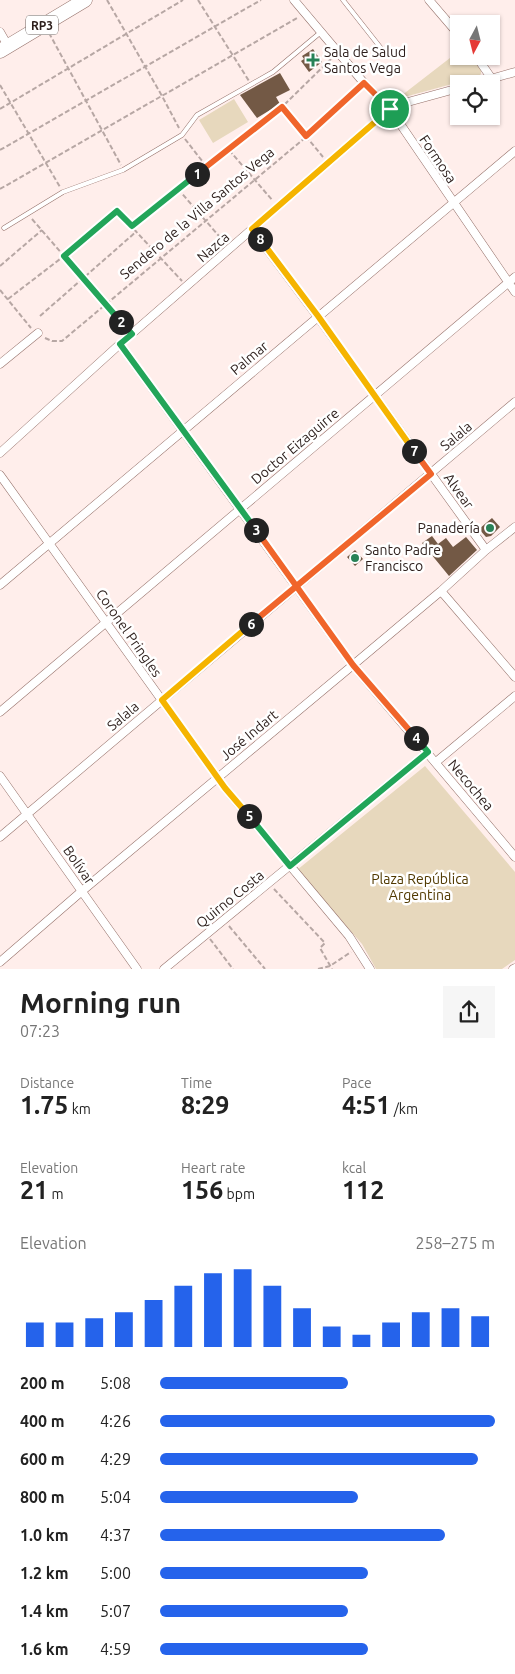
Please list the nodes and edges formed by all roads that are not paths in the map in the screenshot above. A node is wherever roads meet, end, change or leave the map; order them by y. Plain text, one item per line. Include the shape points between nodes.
1 (85, 0) edge
2 (294, 0) edge
3 (342, 0) edge
4 (442, 0) edge
5 (432, 3) edge
6 (450, 24) edge
7 (0, 32) edge
8 (321, 32) junction
9 (4, 48) edge
10 (384, 52) dead end
11 (515, 72) edge
12 (500, 76) edge
13 (450, 90) edge
14 (390, 109) junction
15 (515, 150) edge
16 (453, 204) junction
17 (4, 228) dead end
18 (252, 229) junction
19 (512, 280) edge
20 (515, 292) edge
21 (318, 316) junction
22 (38, 334) road end
23 (120, 344) junction
24 (0, 364) edge
25 (375, 395) junction
26 (515, 402) edge
27 (183, 429) junction
28 (0, 453) edge
29 (431, 474) junction
30 (0, 475) edge
31 (241, 509) junction
32 (515, 527) edge
33 (50, 543) junction
34 (486, 550) junction
35 (0, 585) edge
36 (295, 587) junction
37 (441, 590) junction
38 (106, 622) junction
39 (353, 665) junction
40 (515, 677) edge
41 (515, 696) edge
42 (162, 700) junction
43 (0, 712) edge
44 (428, 752) junction
45 (436, 762) junction
46 (0, 776) edge
47 (218, 777) junction
48 (27, 814) junction
49 (0, 837) edge
50 (515, 857) edge
51 (290, 866) junction
52 (82, 891) junction
53 (0, 962) edge
54 (137, 969) edge
55 (164, 969) edge
56 (370, 969) edge

1 - 9 highway, RP3
2 - 8 street, Formosa
3 - 10 lane
4 - 5 street
5 - 6 street
7 - 9 street
8 - 14 street, Formosa
8 - 17 lane via 273,72 197,116 182,135 123,170 63,192
11 - 12 street
13 - 14 street, Nazca
14 - 16 street, Formosa
14 - 18 street, Nazca
15 - 16 street, Palmar
16 - 19 street, Formosa
16 - 21 street, Palmar
18 - 21 street, Alvear
18 - 23 street, Nazca
19 - 20 street, Formosa
19 - 25 street, Doctor Eizaguirre
21 - 25 street, Alvear
21 - 27 street, Palmar
22 - 24 street
23 - 27 street, Necochea
23 - 28 street, Nazca
25 - 29 street, Alvear
25 - 31 street, Doctor Eizaguirre
26 - 29 street, Salala
27 - 31 street, Necochea
27 - 33 street, Palmar
29 - 34 street, Alvear
29 - 36 street, Salala
30 - 33 street, Coronel Pringles
31 - 36 street, Necochea
31 - 38 street, Doctor Eizaguirre
32 - 34 street, José Indart
33 - 35 street, Palmar
33 - 38 street, Coronel Pringles
34 - 37 street, José Indart
36 - 39 street, Necochea
36 - 42 street, Salala
37 - 39 street, José Indart
37 - 40 street
38 - 42 street, Coronel Pringles
38 - 43 street, Doctor Eizaguirre
39 - 44 street, Necochea
39 - 47 street, José Indart
41 - 45 street
42 - 47 street, Coronel Pringles
42 - 48 street, Salala
44 - 45 street, Necochea
44 - 51 street, Quirno Costa
45 - 50 street, Necochea
46 - 48 street, Bolívar
47 - 51 street, Coronel Pringles
47 - 52 street, José Indart
48 - 49 street, Salala
48 - 52 street, Bolívar
51 - 55 street, Quirno Costa
51 - 56 street, Coronel Pringles via 349,936
52 - 53 street, José Indart
52 - 54 street, Bolívar

